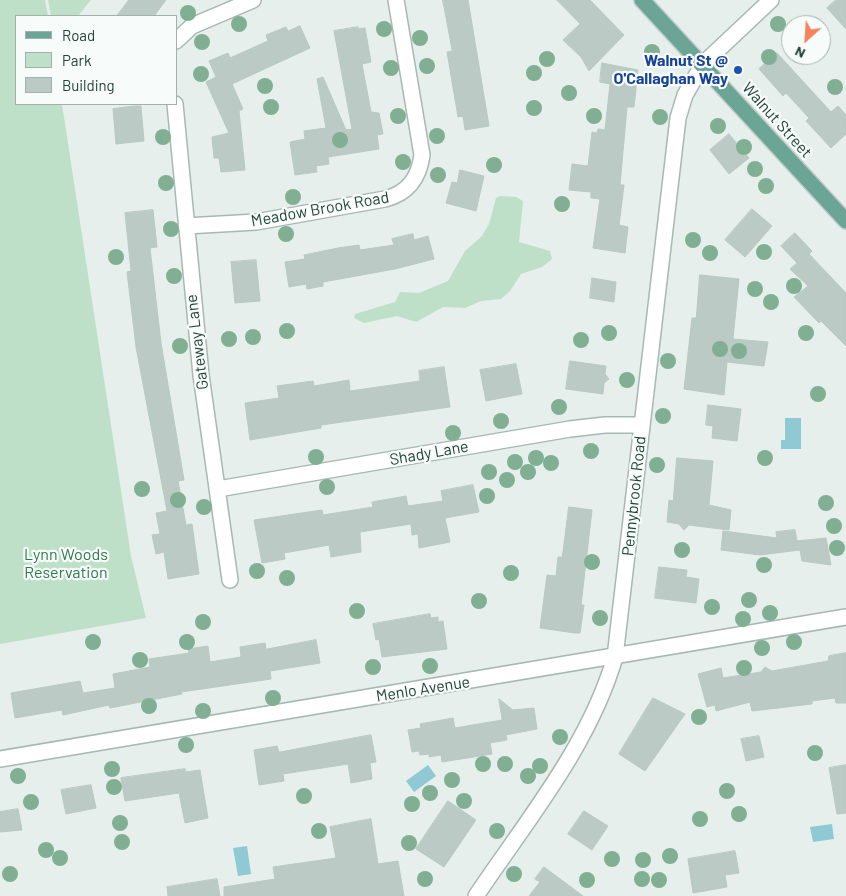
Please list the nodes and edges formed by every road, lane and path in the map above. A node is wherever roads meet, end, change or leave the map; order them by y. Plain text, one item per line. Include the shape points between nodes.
1 (253, 0) edge
2 (396, 0) edge
3 (642, 0) edge
4 (771, 0) edge
5 (178, 38) edge
6 (703, 64) junction
7 (175, 105) edge
8 (846, 221) edge
9 (186, 226) junction
10 (642, 425) junction
11 (218, 489) junction
12 (230, 580) dead end
13 (846, 617) edge
14 (615, 657) junction
15 (0, 760) edge
16 (476, 896) edge

1 - 5 street via 192,26
2 - 9 street, Meadow Brook Road via 422,155 412,184 385,199 256,222
3 - 6 main road, Walnut Street
4 - 6 street, Pennybrook Road
6 - 8 main road, Walnut Street
6 - 10 street, Pennybrook Road via 685,95 678,118
7 - 9 street, Gateway Lane
9 - 11 street, Gateway Lane via 201,375
10 - 11 street, Shady Lane via 570,429
10 - 14 street, Pennybrook Road
11 - 12 street, Gateway Lane
13 - 14 street, Menlo Avenue
14 - 15 street, Menlo Avenue
14 - 16 street, Pennybrook Road via 603,694 580,741

